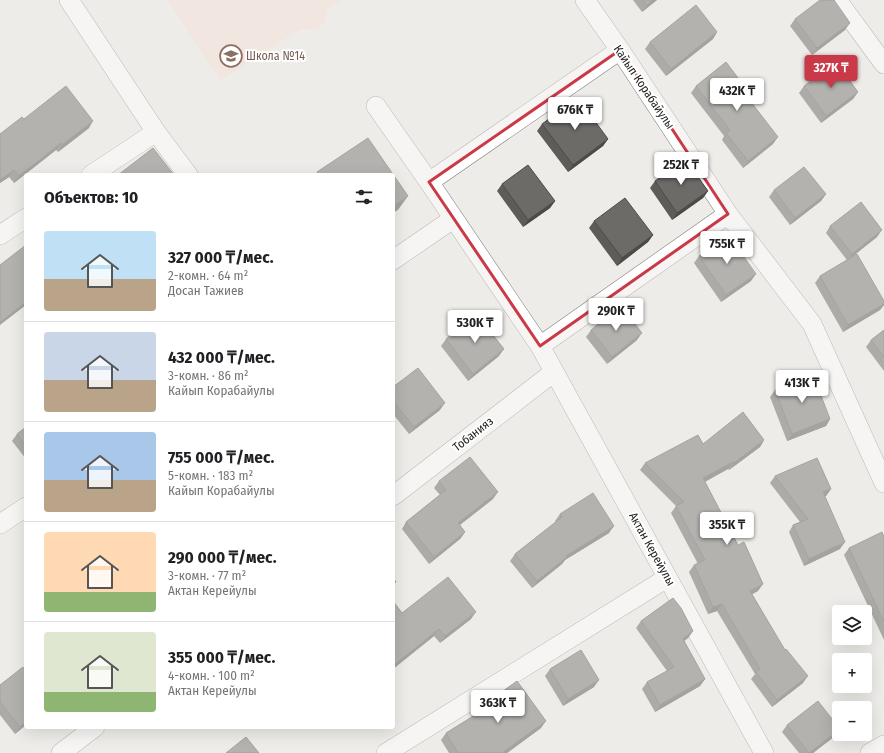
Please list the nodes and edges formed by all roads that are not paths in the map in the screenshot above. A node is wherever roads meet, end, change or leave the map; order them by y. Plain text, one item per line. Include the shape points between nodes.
1 (69, 0) edge
2 (585, 0) edge
3 (837, 0) edge
4 (620, 50) junction
5 (884, 64) edge
6 (376, 106) dead end
7 (156, 132) junction
8 (94, 173) edge
9 (187, 173) edge
10 (429, 182) junction
11 (728, 214) junction
12 (24, 219) edge
13 (454, 220) junction
14 (0, 235) edge
15 (395, 259) edge
16 (540, 346) junction
17 (554, 372) junction
18 (884, 482) edge
19 (395, 494) edge
20 (24, 508) edge
21 (0, 524) edge
22 (667, 578) junction
23 (92, 729) edge
24 (884, 745) edge
25 (61, 753) edge
26 (386, 753) edge
27 (764, 753) edge
28 (870, 753) edge

1 - 7 street
2 - 4 street, Кайып Корабайулы
3 - 5 street
4 - 10 street
4 - 11 street, Кайып Корабайулы
6 - 10 street, Актан Керейулы
7 - 8 street
7 - 9 street
10 - 13 street, Актан Керейулы
11 - 16 street
11 - 18 street, Кайып Корабайулы via 812,324
12 - 14 street
13 - 15 street
13 - 16 street, Актан Керейулы
16 - 17 street, Актан Керейулы
17 - 19 street, Тобанияз
17 - 22 street, Актан Керейулы
20 - 21 street
22 - 26 street
22 - 27 street, Актан Керейулы
23 - 25 street
24 - 28 street

